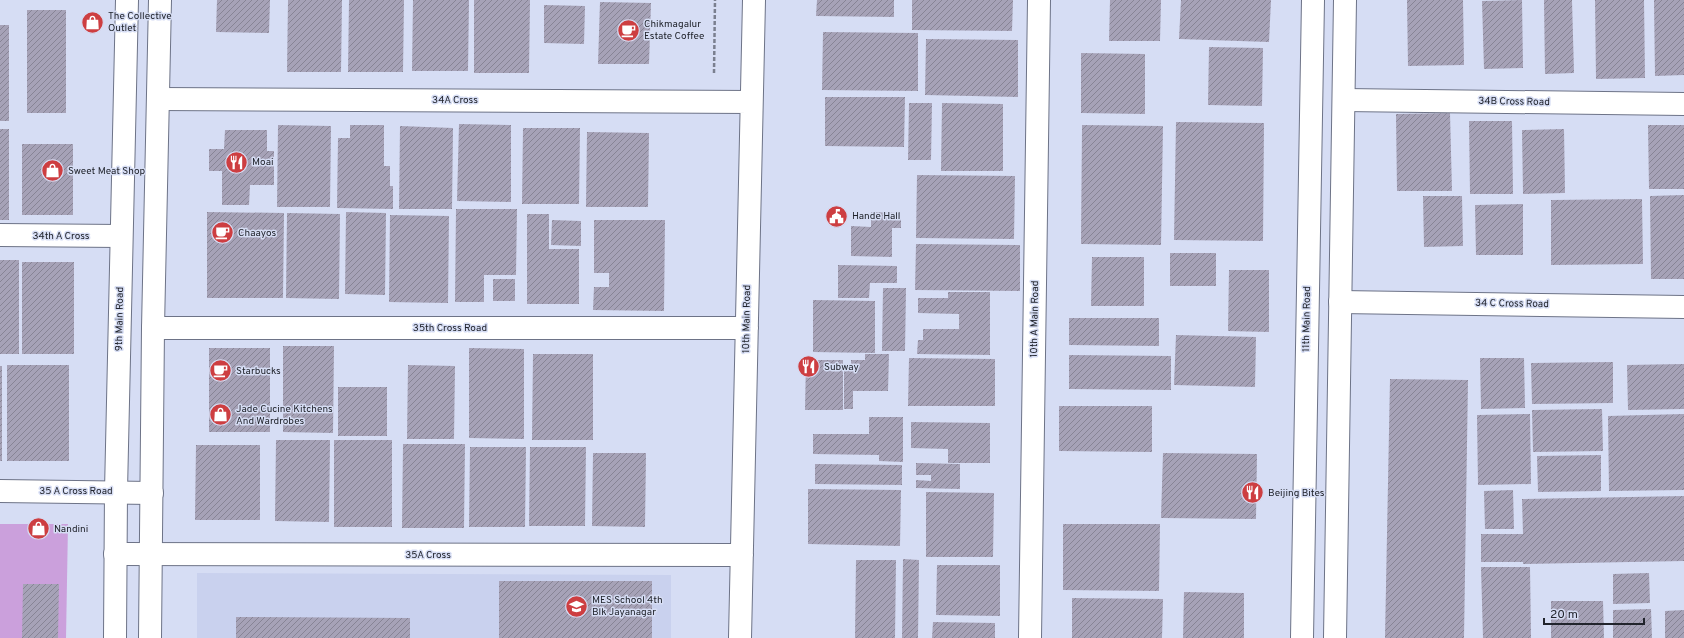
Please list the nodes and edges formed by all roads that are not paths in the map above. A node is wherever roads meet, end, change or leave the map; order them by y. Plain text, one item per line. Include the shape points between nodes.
1 (126, 0) edge
2 (160, 0) edge
3 (754, 0) edge
4 (1039, 0) edge
5 (1313, 0) edge
6 (1345, 0) edge
7 (159, 99) junction
8 (1344, 100) junction
9 (751, 102) junction
10 (1684, 104) edge
11 (0, 235) edge
12 (121, 236) junction
13 (1340, 302) junction
14 (1684, 307) edge
15 (153, 328) junction
16 (747, 328) junction
17 (0, 491) edge
18 (116, 491) junction
19 (152, 493) junction
20 (115, 554) junction
21 (152, 556) junction
22 (742, 556) junction
23 (114, 638) edge
24 (150, 638) edge
25 (740, 638) edge
26 (1030, 638) edge
27 (1302, 638) edge
28 (1335, 638) edge

1 - 12 street, 9th Main Road
2 - 7 street
3 - 9 street, 10th Main Road
4 - 26 street, 10th A Main Road
5 - 27 street, 11th Main Road
6 - 8 street
7 - 9 street, 34A Cross
7 - 15 street
8 - 10 street, 34B Cross Road
8 - 13 street
9 - 16 street, 10th Main Road
11 - 12 street, 34th A Cross
12 - 18 street, 9th Main Road
13 - 14 street, 34 C Cross Road
13 - 28 street
15 - 16 street, 35th Cross Road
15 - 19 street
16 - 22 street, 10th Main Road
17 - 18 street, 35 A Cross Road
18 - 19 street, 35 A Cross Road
18 - 20 street, 9th Main Road
19 - 21 street
20 - 21 street, 35A Cross
20 - 23 street, 9th Main Road
21 - 22 street, 35A Cross
21 - 24 street
22 - 25 street, 10th Main Road

